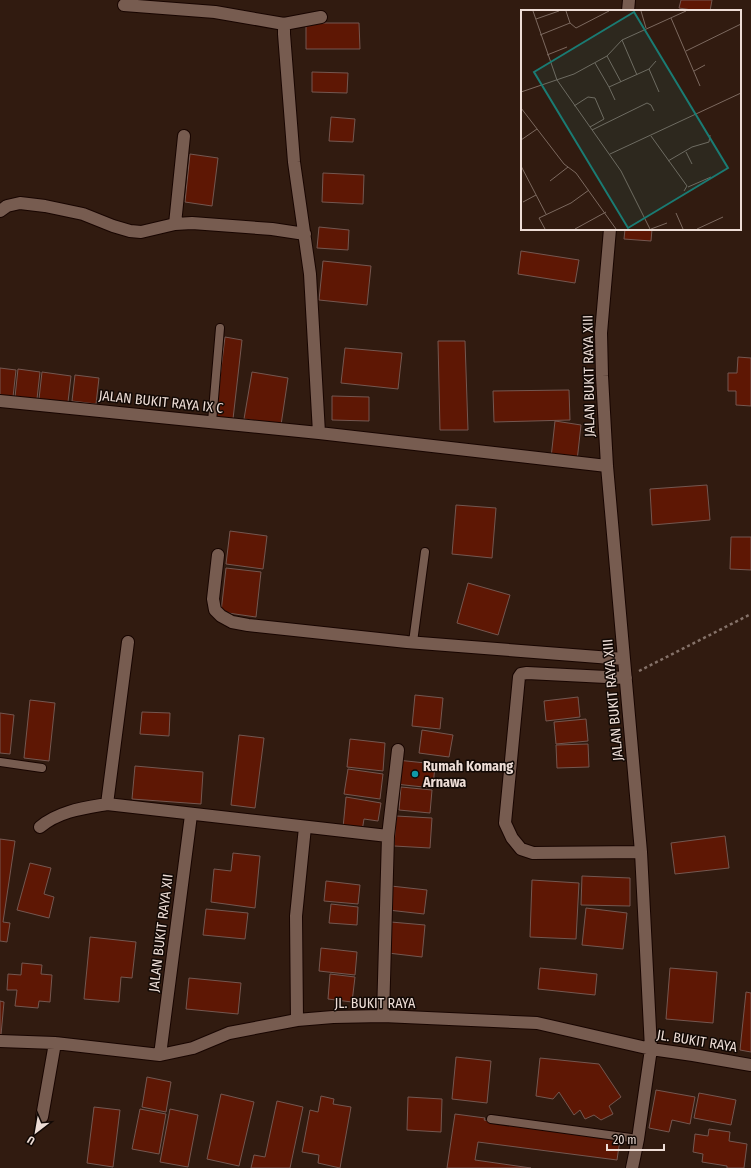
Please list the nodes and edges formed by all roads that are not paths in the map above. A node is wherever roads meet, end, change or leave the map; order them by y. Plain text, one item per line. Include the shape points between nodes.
1 (629, 0) edge
2 (124, 5) dead end
3 (628, 10) edge
4 (321, 17) dead end
5 (284, 24) junction
6 (184, 136) dead end
7 (0, 211) edge
8 (175, 224) junction
9 (610, 230) edge
10 (304, 234) junction
11 (220, 328) dead end
12 (0, 401) edge
13 (212, 422) junction
14 (319, 433) junction
15 (607, 466) junction
16 (425, 552) dead end
17 (218, 555) dead end
18 (128, 642) dead end
19 (413, 642) junction
20 (624, 659) junction
21 (626, 678) junction
22 (398, 750) dead end
23 (0, 762) edge
24 (42, 768) dead end
25 (108, 804) junction
26 (191, 815) junction
27 (40, 827) dead end
28 (305, 827) junction
29 (388, 836) junction
30 (641, 852) junction
31 (383, 1016) junction
32 (297, 1020) junction
33 (0, 1041) edge
34 (55, 1043) junction
35 (652, 1049) junction
36 (160, 1055) junction
37 (751, 1065) edge
38 (42, 1117) dead end
39 (491, 1119) dead end
40 (638, 1139) junction
41 (632, 1168) edge

1 - 3 street
2 - 5 street via 215,12
4 - 5 street
5 - 10 street via 294,162
6 - 8 street
7 - 8 street via 7,206 20,203 45,206 83,214 113,226 141,232
8 - 10 street via 208,224
9 - 15 street, JALAN BUKIT RAYA XIII via 601,333
10 - 14 street via 310,274
11 - 13 lane
12 - 13 street, JALAN BUKIT RAYA IX C
13 - 14 street, JALAN BUKIT RAYA IX C
14 - 15 street, JALAN BUKIT RAYA IX C
15 - 20 street, JALAN BUKIT RAYA XIII
16 - 19 lane
17 - 19 street via 213,599 215,610 232,622
18 - 25 street
19 - 20 street
20 - 21 street, JALAN BUKIT RAYA XIII
21 - 30 street, JALAN BUKIT RAYA XIII
21 - 30 street via 521,674 505,823 521,849 533,853
22 - 29 street
23 - 24 lane
25 - 26 street
25 - 27 street via 60,815
26 - 28 street
26 - 36 street, JALAN BUKIT RAYA XII
28 - 29 street
28 - 32 street via 296,916
29 - 31 street
30 - 35 street, JALAN BUKIT RAYA XIII
31 - 32 street, JL. BUKIT RAYA
31 - 35 street, JL. BUKIT RAYA via 538,1023
32 - 36 street, JL. BUKIT RAYA via 229,1033 193,1048
33 - 34 street, JL. BUKIT RAYA
34 - 36 street, JL. BUKIT RAYA
34 - 38 street
35 - 37 street, JL. BUKIT RAYA
35 - 40 street, JALAN BUKIT RAYA XIII
39 - 40 lane
40 - 41 street, JALAN BUKIT RAYA XIII

